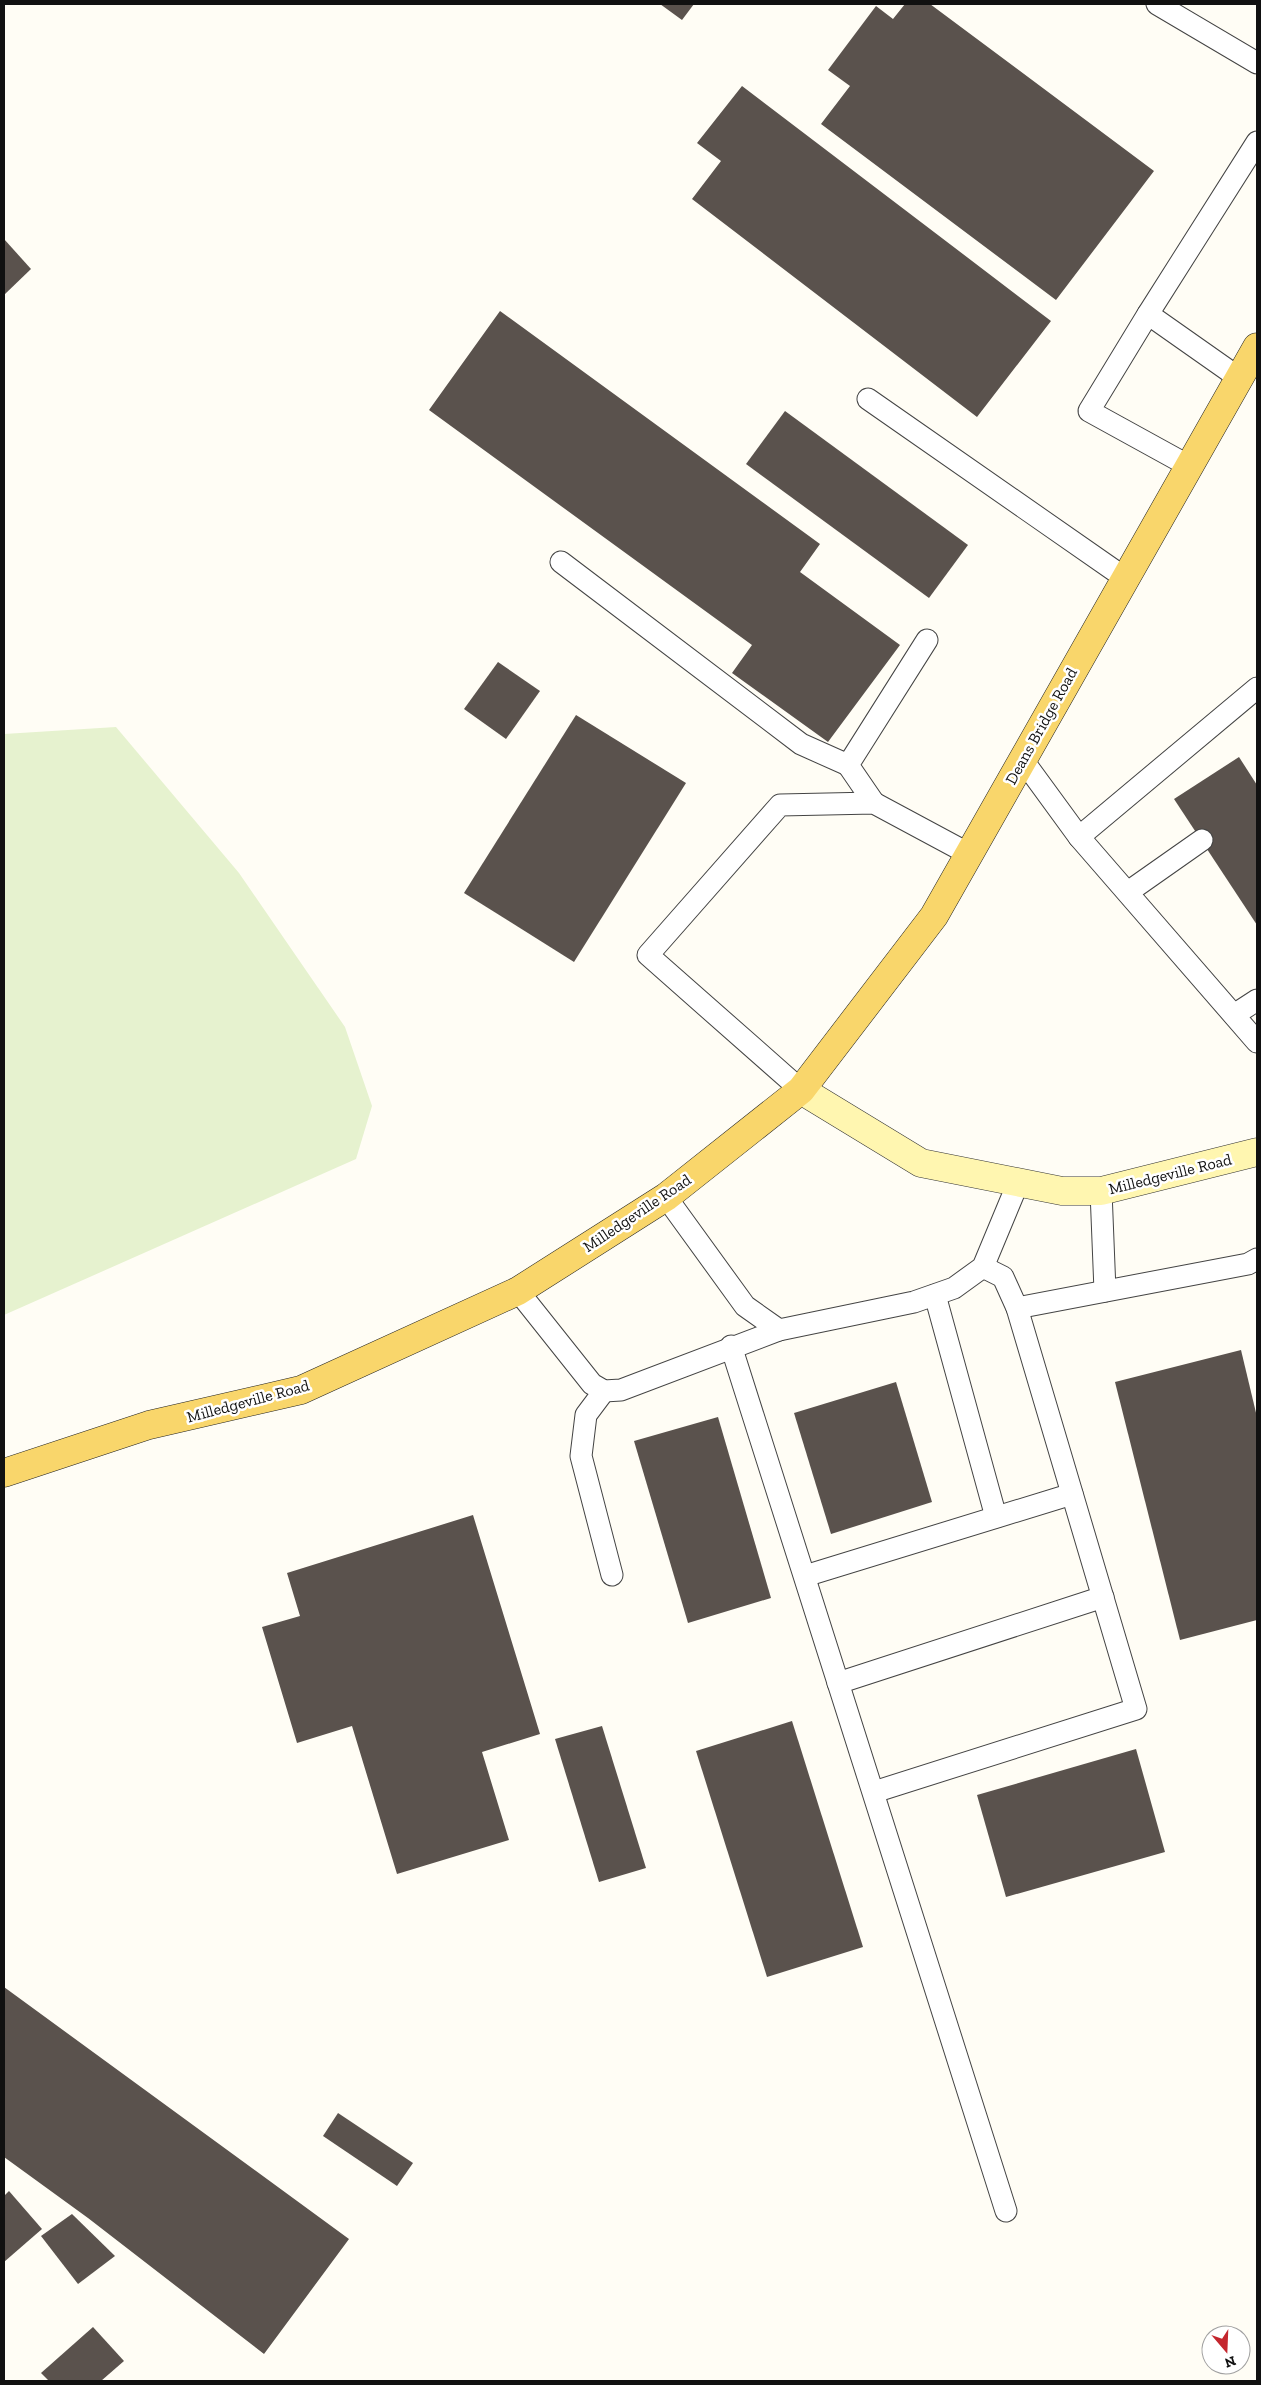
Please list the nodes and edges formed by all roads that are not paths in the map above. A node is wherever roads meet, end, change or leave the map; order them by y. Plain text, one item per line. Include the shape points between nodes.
1 (1158, 4) edge
2 (1257, 63) edge
3 (1257, 142) edge
4 (1148, 314) junction
5 (1257, 347) edge
6 (1240, 378) junction
7 (868, 399) dead end
8 (1189, 466) junction
9 (560, 562) dead end
10 (1125, 578) junction
11 (928, 640) dead end
12 (1257, 688) edge
13 (1022, 759) junction
14 (848, 765) junction
15 (874, 803) junction
16 (1079, 837) junction
17 (1202, 840) dead end
18 (969, 854) junction
19 (1128, 892) junction
20 (1257, 1000) edge
21 (1234, 1015) junction
22 (1257, 1042) edge
23 (801, 1090) junction
24 (1257, 1152) edge
25 (1018, 1183) junction
26 (1101, 1191) junction
27 (666, 1197) junction
28 (1257, 1259) edge
29 (983, 1267) junction
30 (518, 1290) junction
31 (1105, 1291) junction
32 (935, 1295) junction
33 (1017, 1308) junction
34 (778, 1330) junction
35 (731, 1346) junction
36 (604, 1392) junction
37 (4, 1473) edge
38 (1072, 1494) junction
39 (996, 1517) junction
40 (612, 1574) dead end
41 (805, 1576) junction
42 (1102, 1597) junction
43 (838, 1683) junction
44 (874, 1792) junction
45 (1006, 2211) dead end

1 - 2 lane
3 - 4 lane
4 - 6 lane
4 - 8 lane via 1089,411
5 - 6 main road, Deans Bridge Road
6 - 8 main road, Deans Bridge Road
7 - 10 lane
8 - 10 main road, Deans Bridge Road
9 - 14 lane via 801,744
10 - 13 main road, Deans Bridge Road
11 - 14 lane
12 - 16 lane
13 - 16 lane
13 - 18 main road, Deans Bridge Road
14 - 15 lane
15 - 18 lane
15 - 23 lane via 780,805 648,955
16 - 19 lane
17 - 19 lane
18 - 23 main road, Deans Bridge Road via 934,916
19 - 21 lane
20 - 21 lane
21 - 22 lane
23 - 25 street, Milledgeville Road via 921,1162
23 - 27 main road, Milledgeville Road
24 - 26 street, Milledgeville Road
25 - 26 street, Milledgeville Road via 1062,1191
25 - 29 lane
26 - 31 lane
27 - 30 main road, Milledgeville Road
27 - 34 lane via 745,1306
28 - 31 lane via 1248,1264
29 - 32 lane via 954,1288
29 - 33 lane via 1003,1277
30 - 36 lane via 592,1384
30 - 37 main road, Milledgeville Road via 301,1390 149,1425
31 - 33 lane
32 - 34 lane
32 - 39 lane
33 - 38 lane
34 - 35 lane
35 - 36 lane via 620,1390
35 - 41 lane
36 - 40 lane via 586,1415 581,1456
38 - 39 lane
38 - 42 lane
39 - 41 lane
41 - 43 lane
42 - 43 lane
42 - 44 lane via 1136,1709
43 - 44 lane
44 - 45 lane

